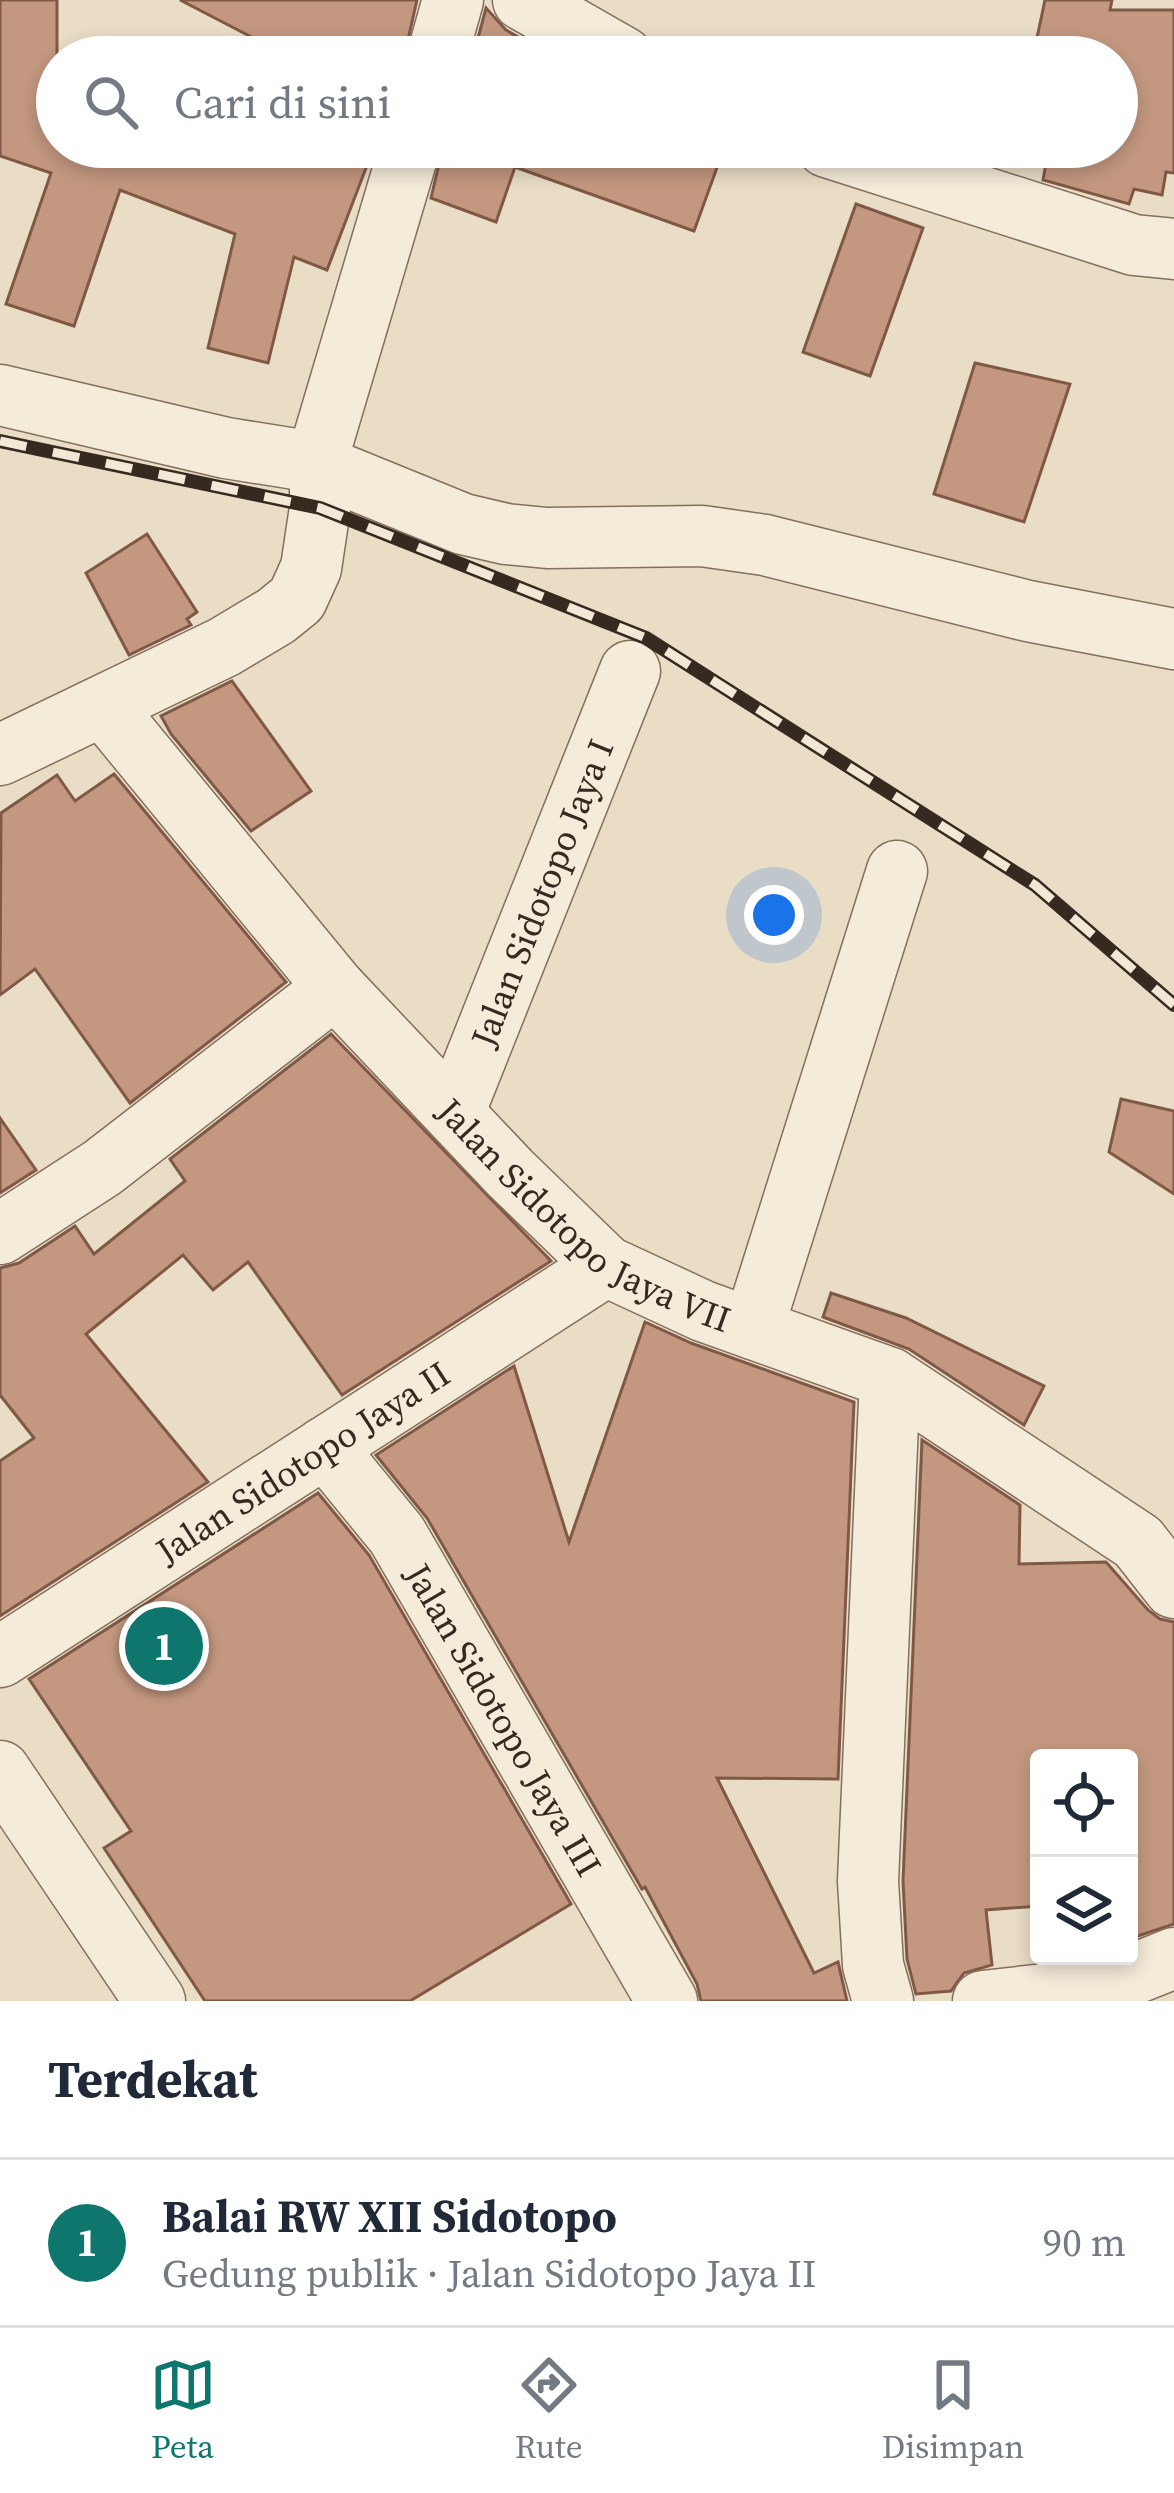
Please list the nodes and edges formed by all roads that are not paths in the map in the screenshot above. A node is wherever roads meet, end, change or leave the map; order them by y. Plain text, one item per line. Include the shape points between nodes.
1 (453, 0) edge
2 (523, 0) edge
3 (442, 36) edge
4 (586, 36) edge
5 (404, 168) edge
6 (893, 168) edge
7 (1174, 249) edge
8 (0, 395) edge
9 (318, 486) junction
10 (1174, 639) edge
11 (630, 671) dead end
12 (104, 706) junction
13 (0, 755) edge
14 (897, 871) dead end
15 (335, 988) junction
16 (454, 1113) junction
17 (0, 1234) edge
18 (607, 1266) junction
19 (753, 1330) junction
20 (890, 1378) junction
21 (326, 1447) junction
22 (1174, 1588) edge
23 (0, 1657) edge
24 (0, 1771) edge
25 (1174, 1958) edge
26 (1101, 1994) edge
27 (155, 2001) edge
28 (667, 2001) edge
29 (883, 2001) edge
30 (983, 2001) edge

1 - 3 street
2 - 4 street
5 - 9 street
6 - 7 street via 1135,245
8 - 9 street via 226,448
9 - 10 street via 506,534 702,536 765,545
9 - 12 street via 311,568 297,599
11 - 16 street, Jalan Sidotopo Jaya I
12 - 13 street
12 - 15 street, Jalan Sidotopo Jaya VII
14 - 19 street
15 - 16 street, Jalan Sidotopo Jaya VII
15 - 17 street via 102,1168
16 - 18 street, Jalan Sidotopo Jaya VII
18 - 19 street, Jalan Sidotopo Jaya VII
18 - 21 street, Jalan Sidotopo Jaya II
19 - 20 street, Jalan Sidotopo Jaya VII
20 - 22 street, Jalan Sidotopo Jaya VII via 1138,1542
20 - 29 street via 868,1881
21 - 23 street, Jalan Sidotopo Jaya II
21 - 28 street, Jalan Sidotopo Jaya III via 398,1535
24 - 27 street
25 - 26 street
26 - 30 street

